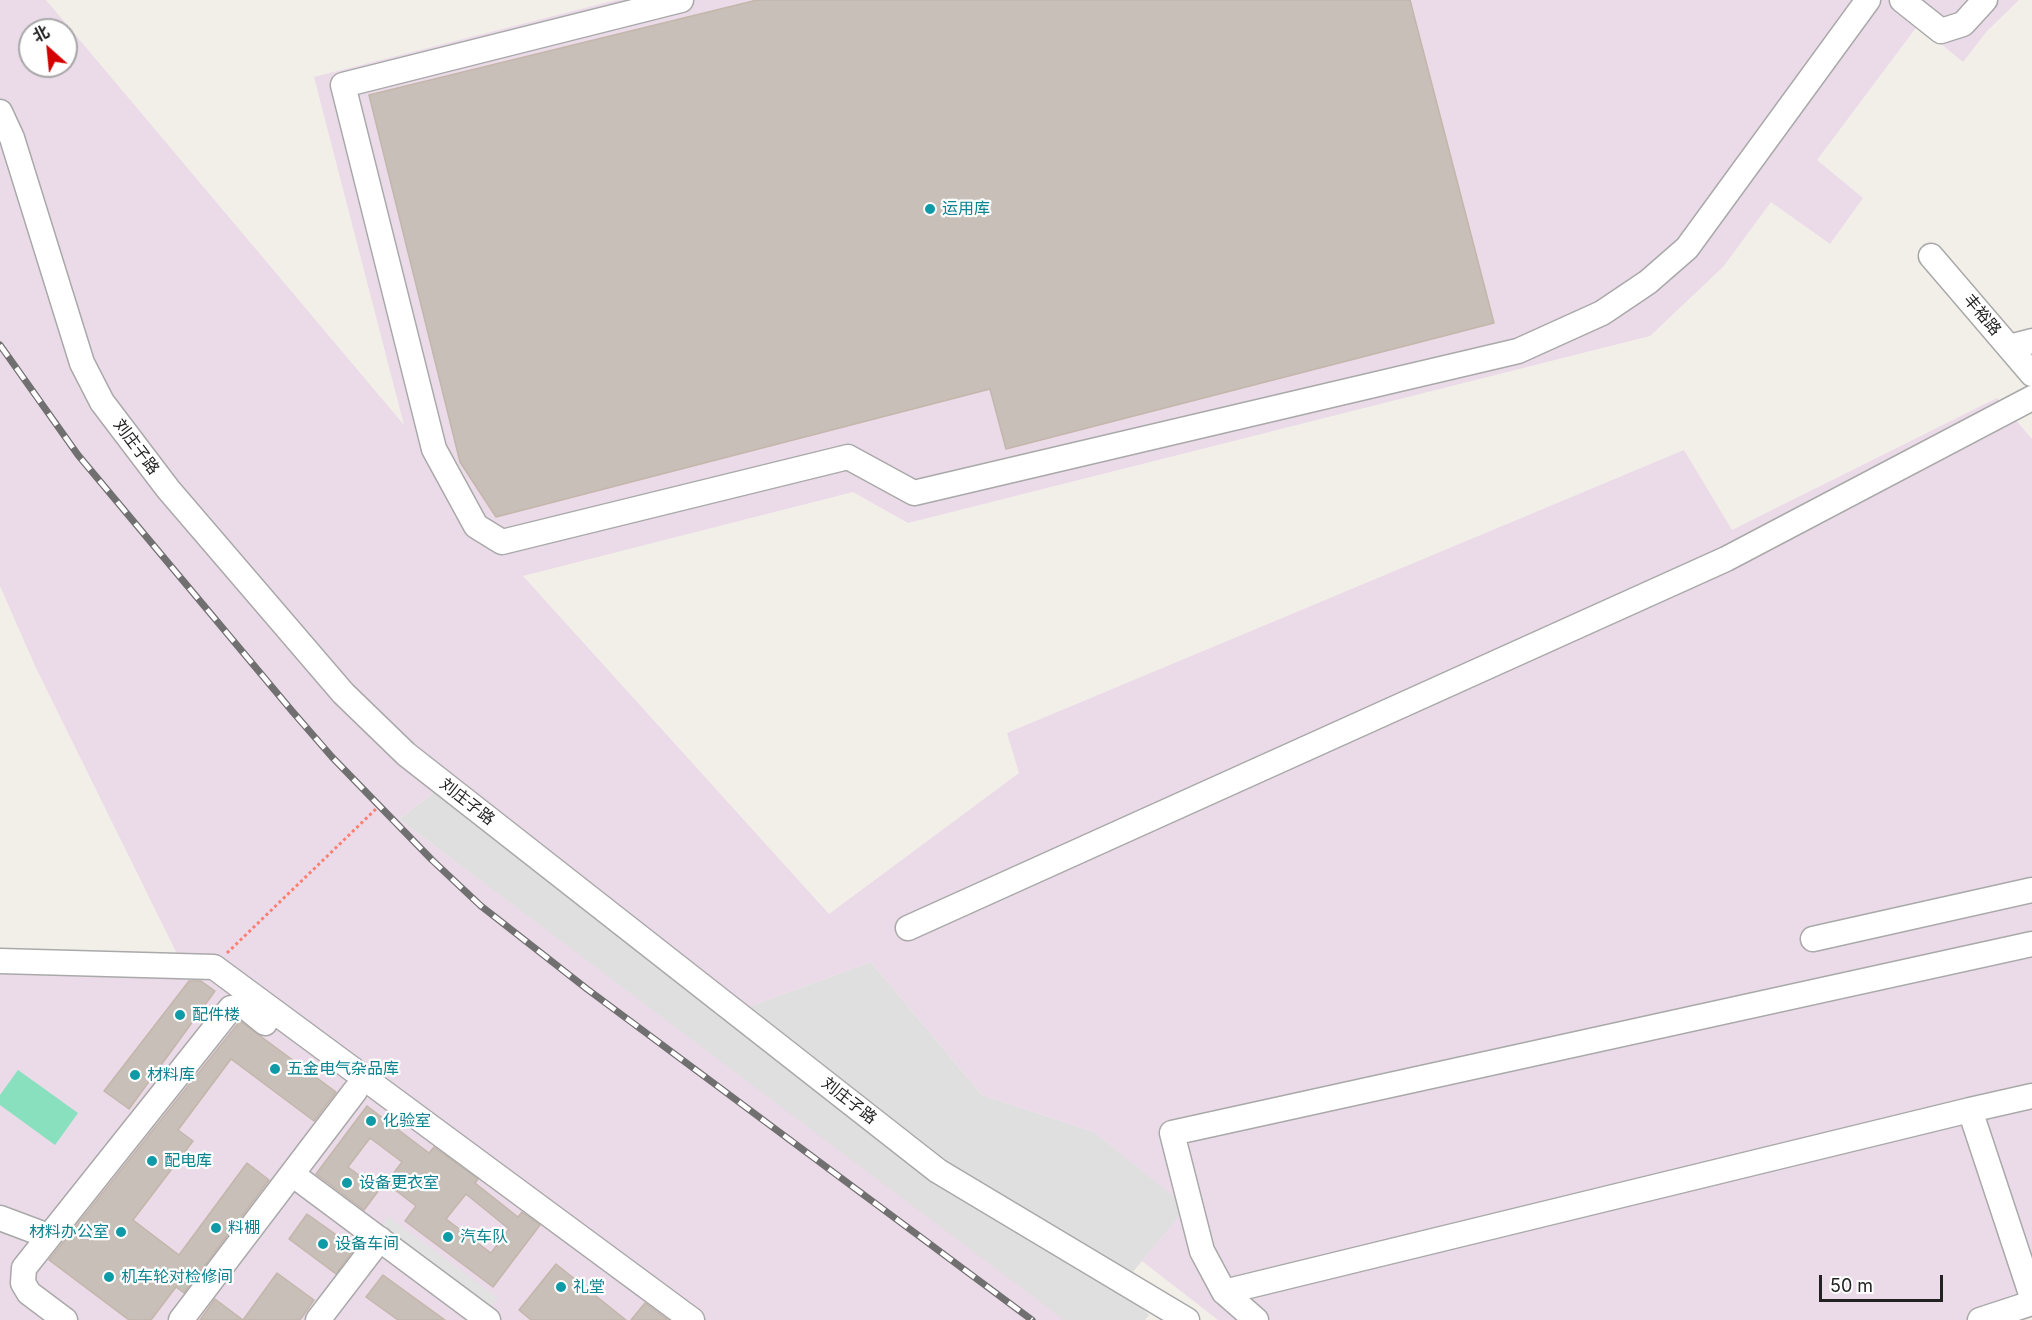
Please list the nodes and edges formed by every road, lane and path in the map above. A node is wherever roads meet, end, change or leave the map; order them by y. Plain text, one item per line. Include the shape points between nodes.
1 (681, 0) edge
2 (1868, 0) edge
3 (1902, 0) edge
4 (1985, 0) edge
5 (0, 112) edge
6 (1931, 256) dead end
7 (2032, 340) edge
8 (2009, 347) junction
9 (2032, 374) edge
10 (2032, 398) edge
11 (379, 806) dead end
12 (2032, 890) edge
13 (908, 928) dead end
14 (1813, 939) dead end
15 (2032, 944) edge
16 (0, 961) edge
17 (214, 967) junction
18 (355, 1091) junction
19 (2032, 1096) edge
20 (1970, 1110) junction
21 (412, 1135) dead end
22 (292, 1174) junction
23 (0, 1218) edge
24 (48, 1236) junction
25 (380, 1239) junction
26 (1224, 1292) junction
27 (2032, 1297) edge
28 (2032, 1303) edge
29 (65, 1320) edge
30 (182, 1320) edge
31 (318, 1320) edge
32 (488, 1320) edge
33 (692, 1320) edge
34 (1187, 1320) edge
35 (1256, 1320) edge
36 (1980, 1320) edge

1 - 2 street via 343,85 434,449 476,526 502,542 848,457 914,493 1518,351 1602,313 1648,282 1687,248
3 - 4 street via 1941,31 1963,24
5 - 34 street, 刘庄子路 via 12,138 81,363 102,402 168,489 343,693 406,754 938,1171
6 - 8 street, 丰裕路
7 - 8 street
8 - 9 street, 丰裕路
10 - 13 street via 1726,559
11 - 17 path
12 - 14 street
15 - 26 street via 1172,1133 1202,1251
16 - 17 street
17 - 33 street
18 - 21 street
18 - 22 street
18 - 24 street via 244,1006 231,1008
19 - 20 street
20 - 26 street
20 - 27 street
22 - 25 street
22 - 30 street
23 - 24 street
24 - 29 street via 24,1268 23,1283 28,1293
25 - 31 street
25 - 32 street
26 - 35 street
28 - 36 street

